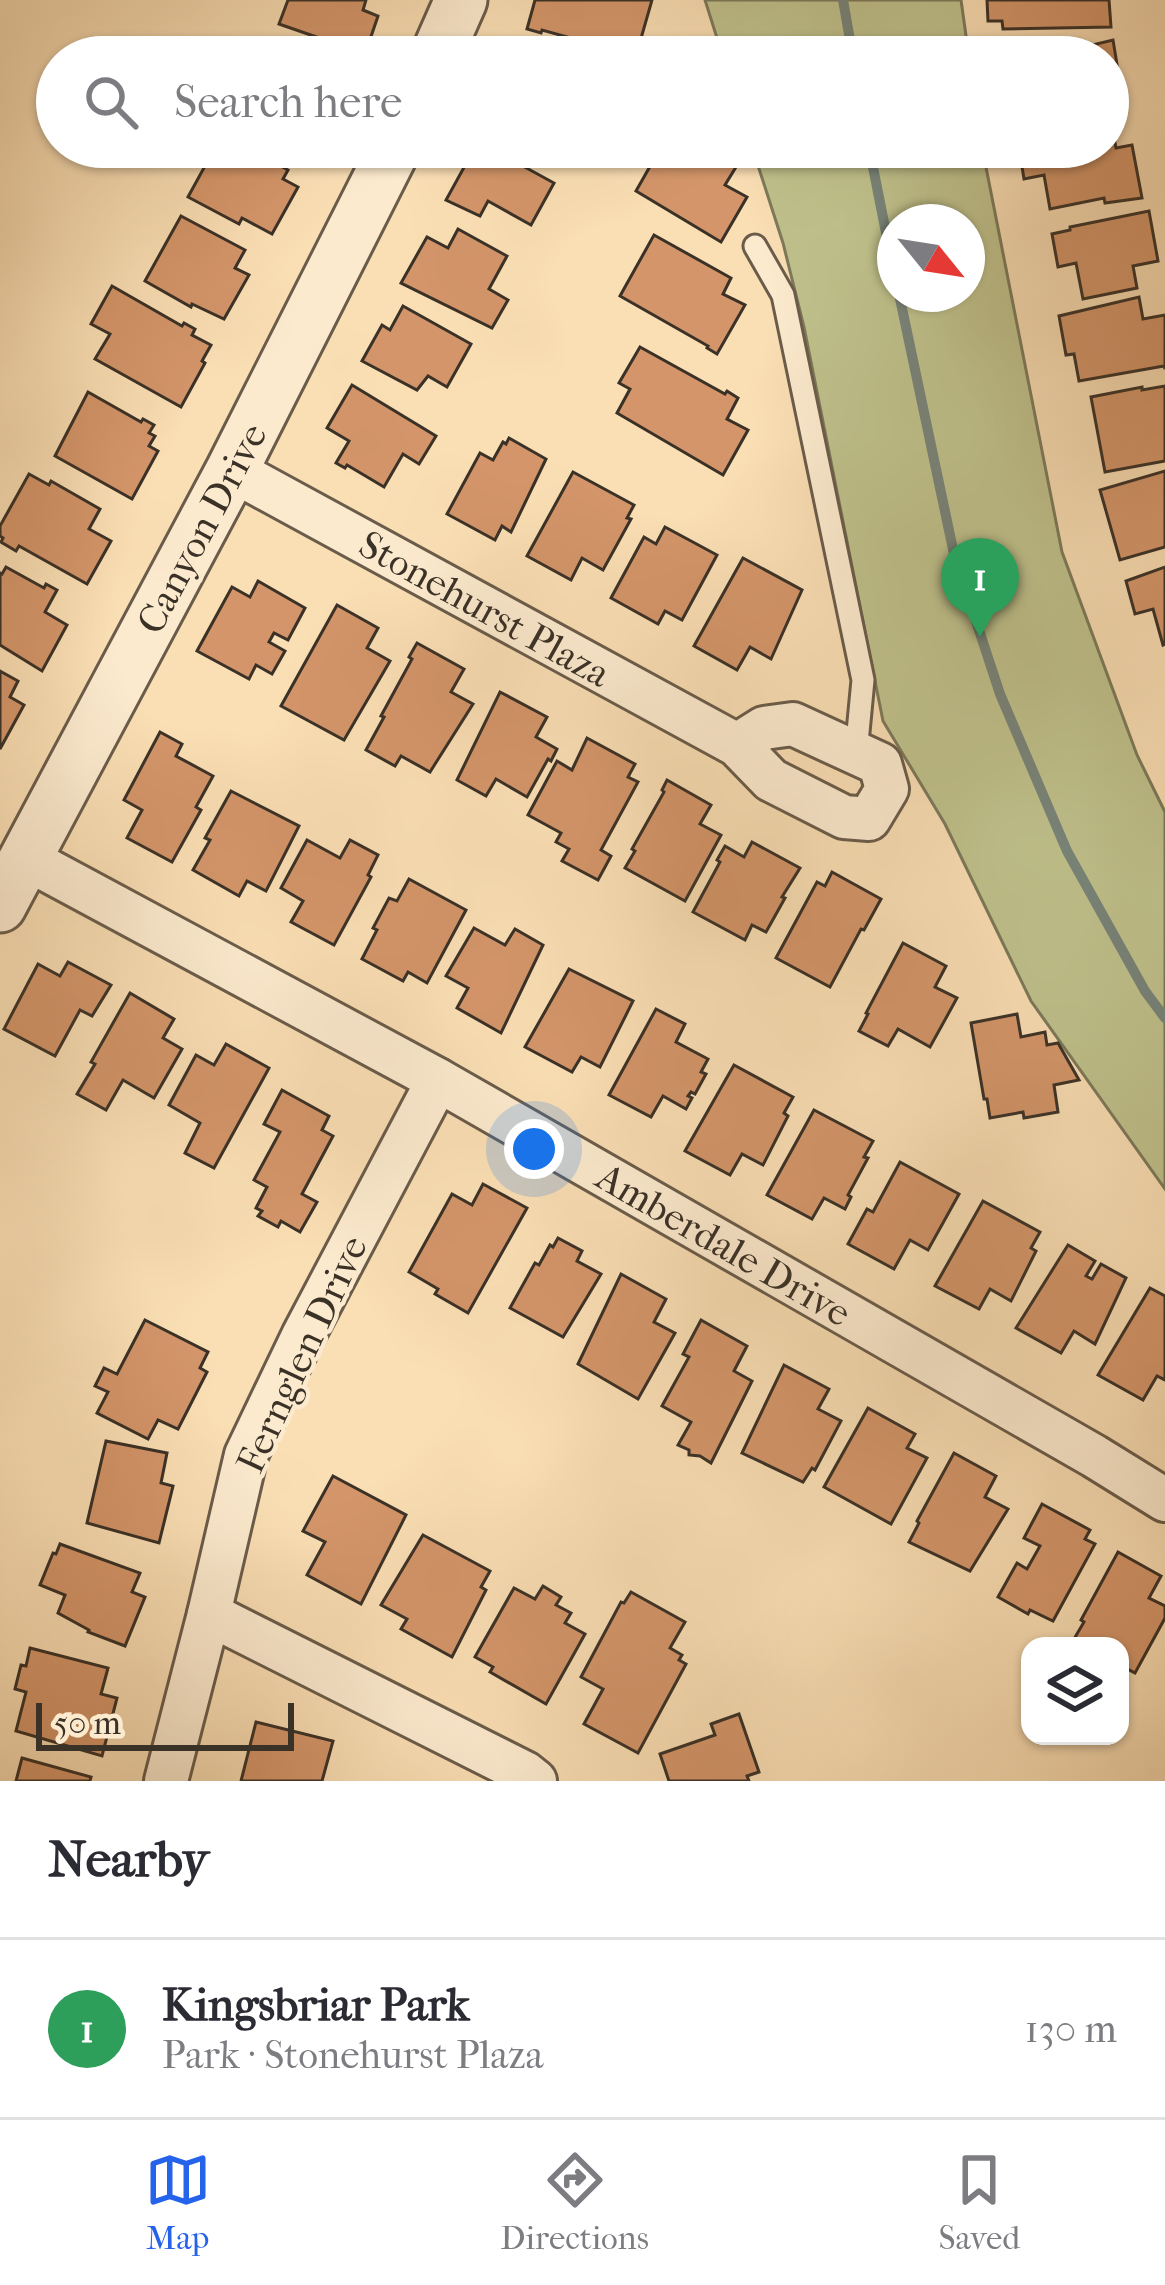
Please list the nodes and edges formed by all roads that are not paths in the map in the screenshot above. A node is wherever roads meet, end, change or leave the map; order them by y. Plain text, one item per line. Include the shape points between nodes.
1 (460, 0) edge
2 (445, 36) edge
3 (384, 168) edge
4 (755, 246) dead end
5 (232, 470) junction
6 (737, 745) junction
7 (856, 753) junction
8 (25, 858) junction
9 (0, 906) edge
10 (438, 1080) junction
11 (1165, 1500) edge
12 (209, 1614) junction
13 (166, 1781) edge
14 (536, 1781) edge

1 - 2 street
3 - 5 street, Canyon Drive
4 - 7 lane via 783,296 863,680
5 - 6 street, Stonehurst Plaza
5 - 8 street, Canyon Drive
6 - 7 street via 764,728 793,724
6 - 7 street, Stonehurst Plaza via 771,780 844,817 869,819 887,789 880,764
8 - 9 street, Canyon Drive
8 - 10 street, Amberdale Drive
10 - 11 street, Amberdale Drive
10 - 12 street, Fernglen Drive via 246,1455
12 - 13 street, Fernglen Drive
12 - 14 street

